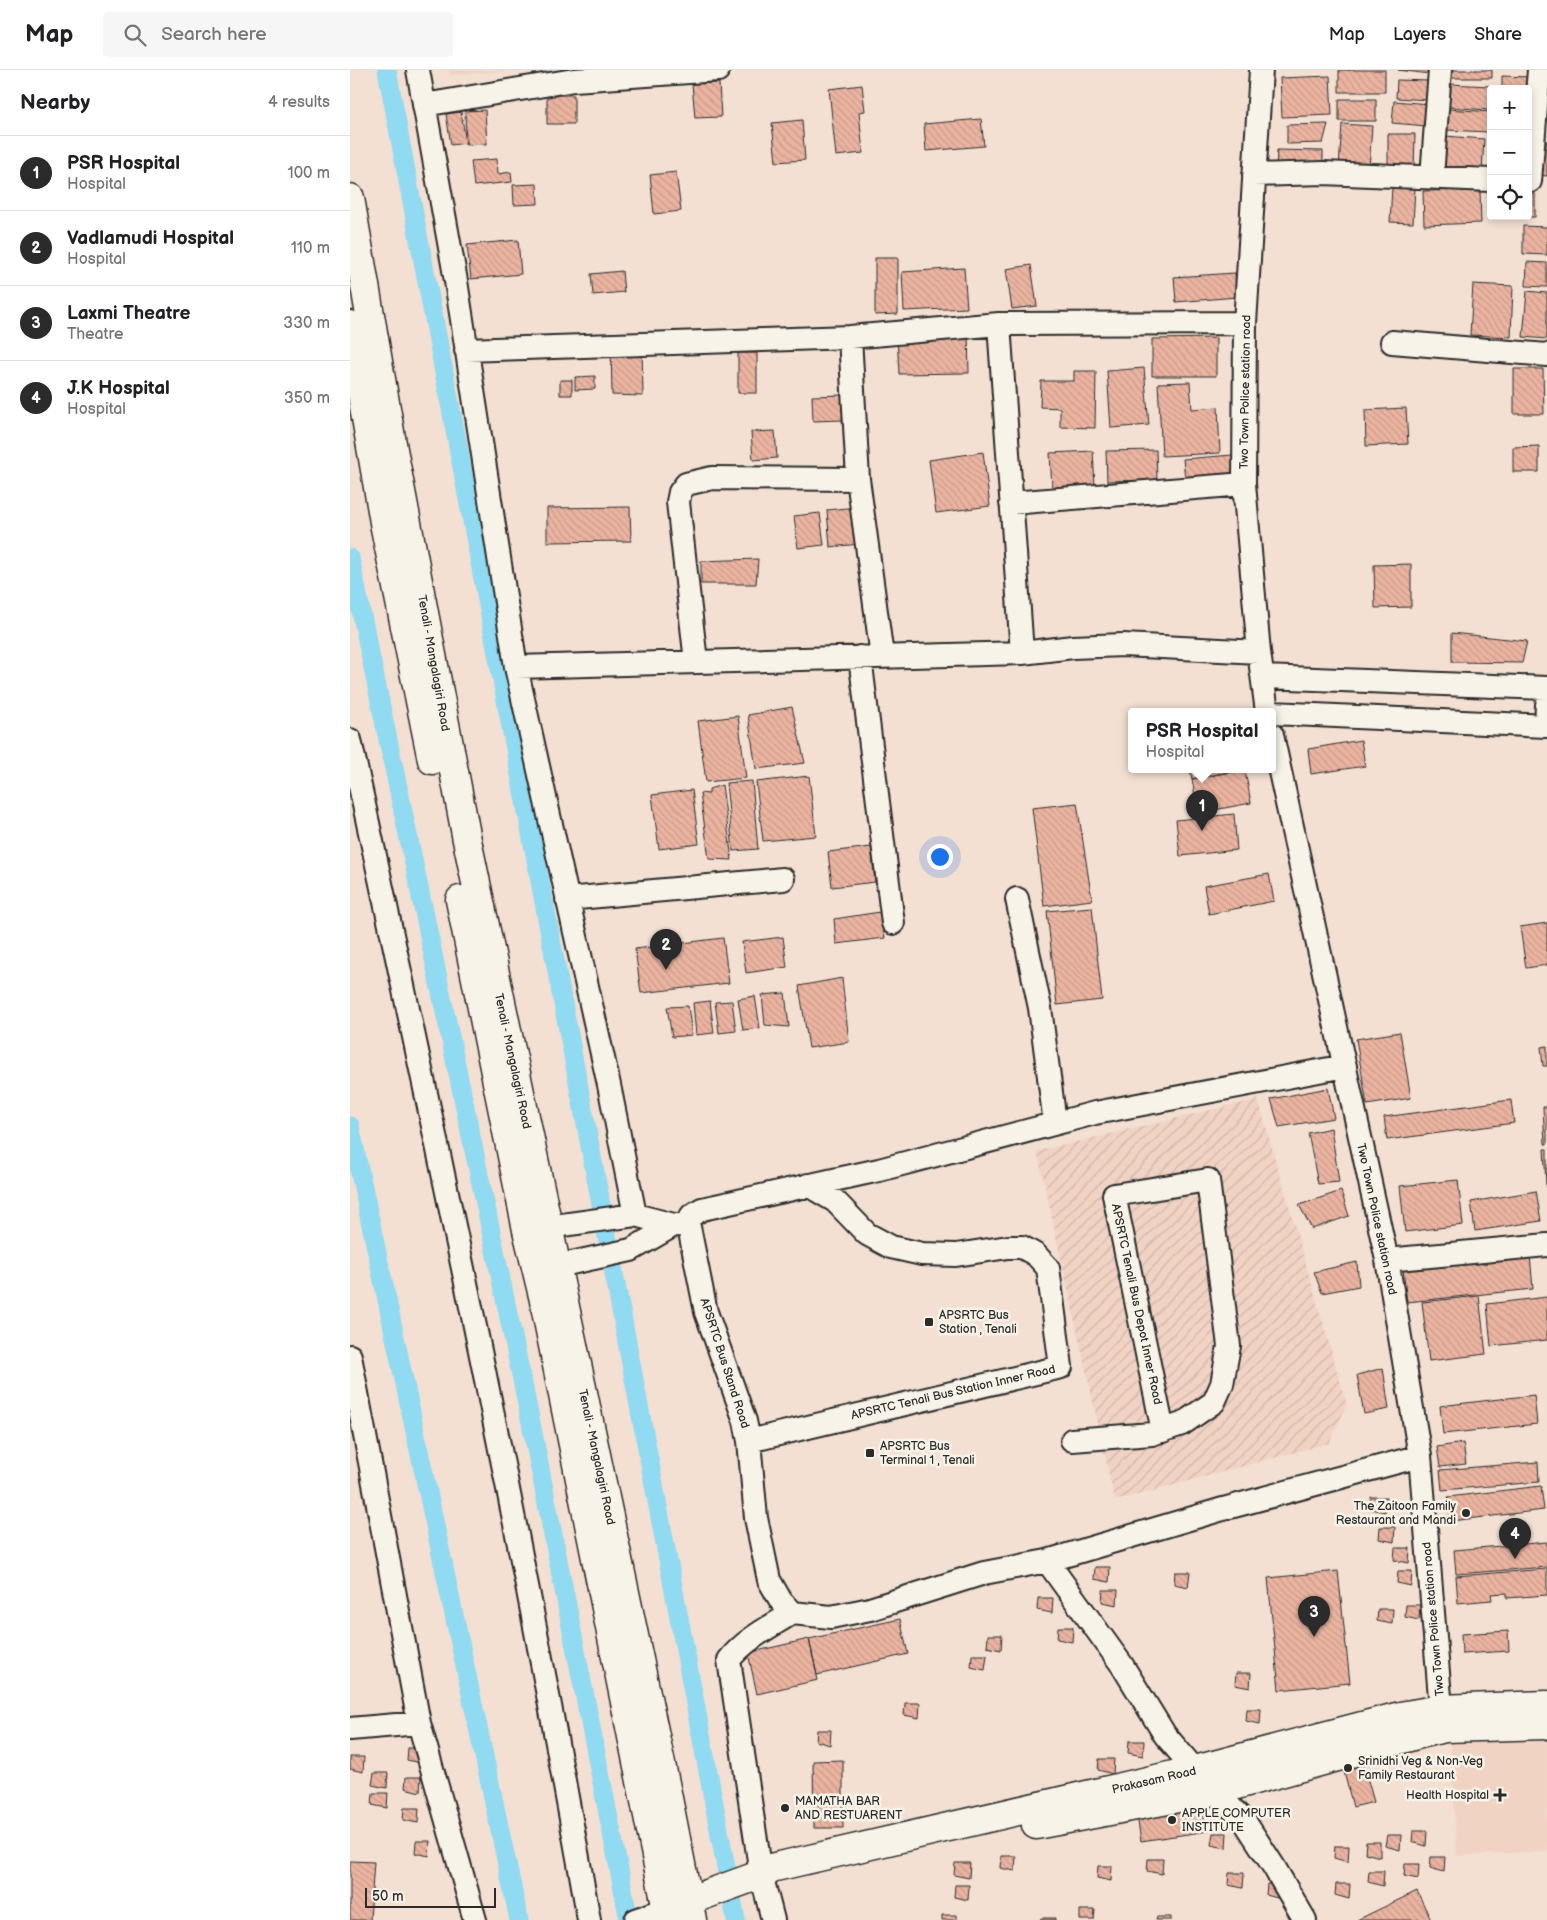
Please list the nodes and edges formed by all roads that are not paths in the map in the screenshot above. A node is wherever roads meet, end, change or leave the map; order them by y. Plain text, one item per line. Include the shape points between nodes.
1 (418, 70) edge
2 (718, 70) edge
3 (1261, 70) edge
4 (1440, 70) edge
5 (1539, 70) edge
6 (424, 105) junction
7 (1254, 175) junction
8 (1432, 177) junction
9 (1487, 180) edge
10 (1535, 182) edge
11 (350, 198) edge
12 (1245, 323) junction
13 (350, 324) edge
14 (999, 324) junction
15 (850, 337) junction
16 (1392, 342) dead end
17 (466, 350) junction
18 (1547, 355) edge
19 (858, 479) junction
20 (1244, 484) junction
21 (1011, 503) junction
22 (1259, 652) junction
23 (1022, 653) junction
24 (882, 656) junction
25 (860, 657) junction
26 (696, 662) junction
27 (516, 667) junction
28 (1263, 677) junction
29 (1547, 688) edge
30 (1267, 708) edge
31 (1276, 714) edge
32 (1546, 719) edge
33 (350, 740) edge
34 (1276, 753) edge
35 (783, 879) dead end
36 (567, 899) junction
37 (1017, 899) dead end
38 (893, 924) dead end
39 (1345, 1066) junction
40 (1055, 1123) junction
41 (808, 1185) junction
42 (630, 1216) junction
43 (680, 1225) junction
44 (544, 1228) junction
45 (1547, 1245) edge
46 (1387, 1260) junction
47 (553, 1267) junction
48 (351, 1363) edge
49 (1163, 1431) junction
50 (1072, 1440) dead end
51 (749, 1441) junction
52 (1420, 1456) junction
53 (360, 1460) edge
54 (1047, 1561) junction
55 (786, 1607) junction
56 (1547, 1704) edge
57 (1441, 1709) junction
58 (419, 1723) junction
59 (1547, 1725) edge
60 (350, 1729) edge
61 (1196, 1770) junction
62 (1215, 1791) junction
63 (758, 1876) junction
64 (670, 1912) edge
65 (475, 1920) edge
66 (589, 1920) edge
67 (773, 1920) edge
68 (1305, 1920) edge

1 - 6 street
2 - 6 street via 574,80
3 - 7 street, Two Town Police station road
4 - 8 street
5 - 10 street
6 - 17 street
7 - 8 street via 1323,173
7 - 12 street, Two Town Police station road
8 - 9 street
11 - 44 main road, Tenali - Mangalagiri Road via 391,440
12 - 14 street
12 - 20 street, Two Town Police station road
13 - 44 main road, Tenali - Mangalagiri Road via 385,528
14 - 15 street
14 - 21 street
15 - 17 street
15 - 19 street
16 - 18 street
17 - 27 street
19 - 24 street
19 - 26 street via 712,478 686,484 678,502
20 - 21 street
20 - 22 street, Two Town Police station road
21 - 23 street
22 - 23 street via 1123,645
22 - 28 street, Two Town Police station road
23 - 24 street
24 - 25 street
25 - 26 street
25 - 38 street
26 - 27 street
27 - 36 street
28 - 29 street
28 - 30 street, Two Town Police station road
31 - 32 street
33 - 66 street via 476,1332
34 - 39 street, Two Town Police station road
35 - 36 street
36 - 42 street via 609,1085
37 - 40 street via 1040,1008
39 - 40 street via 1095,1112
39 - 46 street, Two Town Police station road
40 - 41 street via 879,1170
41 - 43 street via 702,1208
41 - 51 street, APSRTC Tenali Bus Station Inner Road via 835,1201 867,1234 891,1247 922,1254 956,1255 1022,1247 1036,1255 1048,1268 1061,1367
42 - 43 street
42 - 44 street
43 - 47 street via 631,1250
43 - 51 street, APSRTC Bus Stand Road via 692,1235 706,1312 745,1421
44 - 47 main road, Tenali - Mangalagiri Road
45 - 46 street
46 - 52 street, Two Town Police station road
47 - 64 main road, Tenali - Mangalagiri Road
48 - 53 street
49 - 49 street, APSRTC Tenali Bus Depot Inner Road via 1182,1424 1214,1402 1222,1384 1229,1346 1208,1180 1114,1196
49 - 50 street, APSRTC Tenali Bus Depot Inner Road
51 - 55 street, APSRTC Bus Stand Road via 756,1518 769,1580
52 - 54 street
52 - 57 street, Two Town Police station road
53 - 58 street
54 - 55 street via 984,1573 870,1609 831,1617
54 - 61 street via 1122,1665 1165,1734
55 - 63 street via 738,1648 729,1660
56 - 57 main road, Prakasam Road
57 - 61 main road, Prakasam Road via 1381,1720
58 - 60 street
58 - 65 street
59 - 62 main road, Prakasam Road via 1445,1728
61 - 62 street
61 - 63 main road, Prakasam Road via 771,1868
62 - 63 main road, Prakasam Road via 785,1875
62 - 68 street via 1245,1822
63 - 64 main road, Prakasam Road
63 - 67 street

